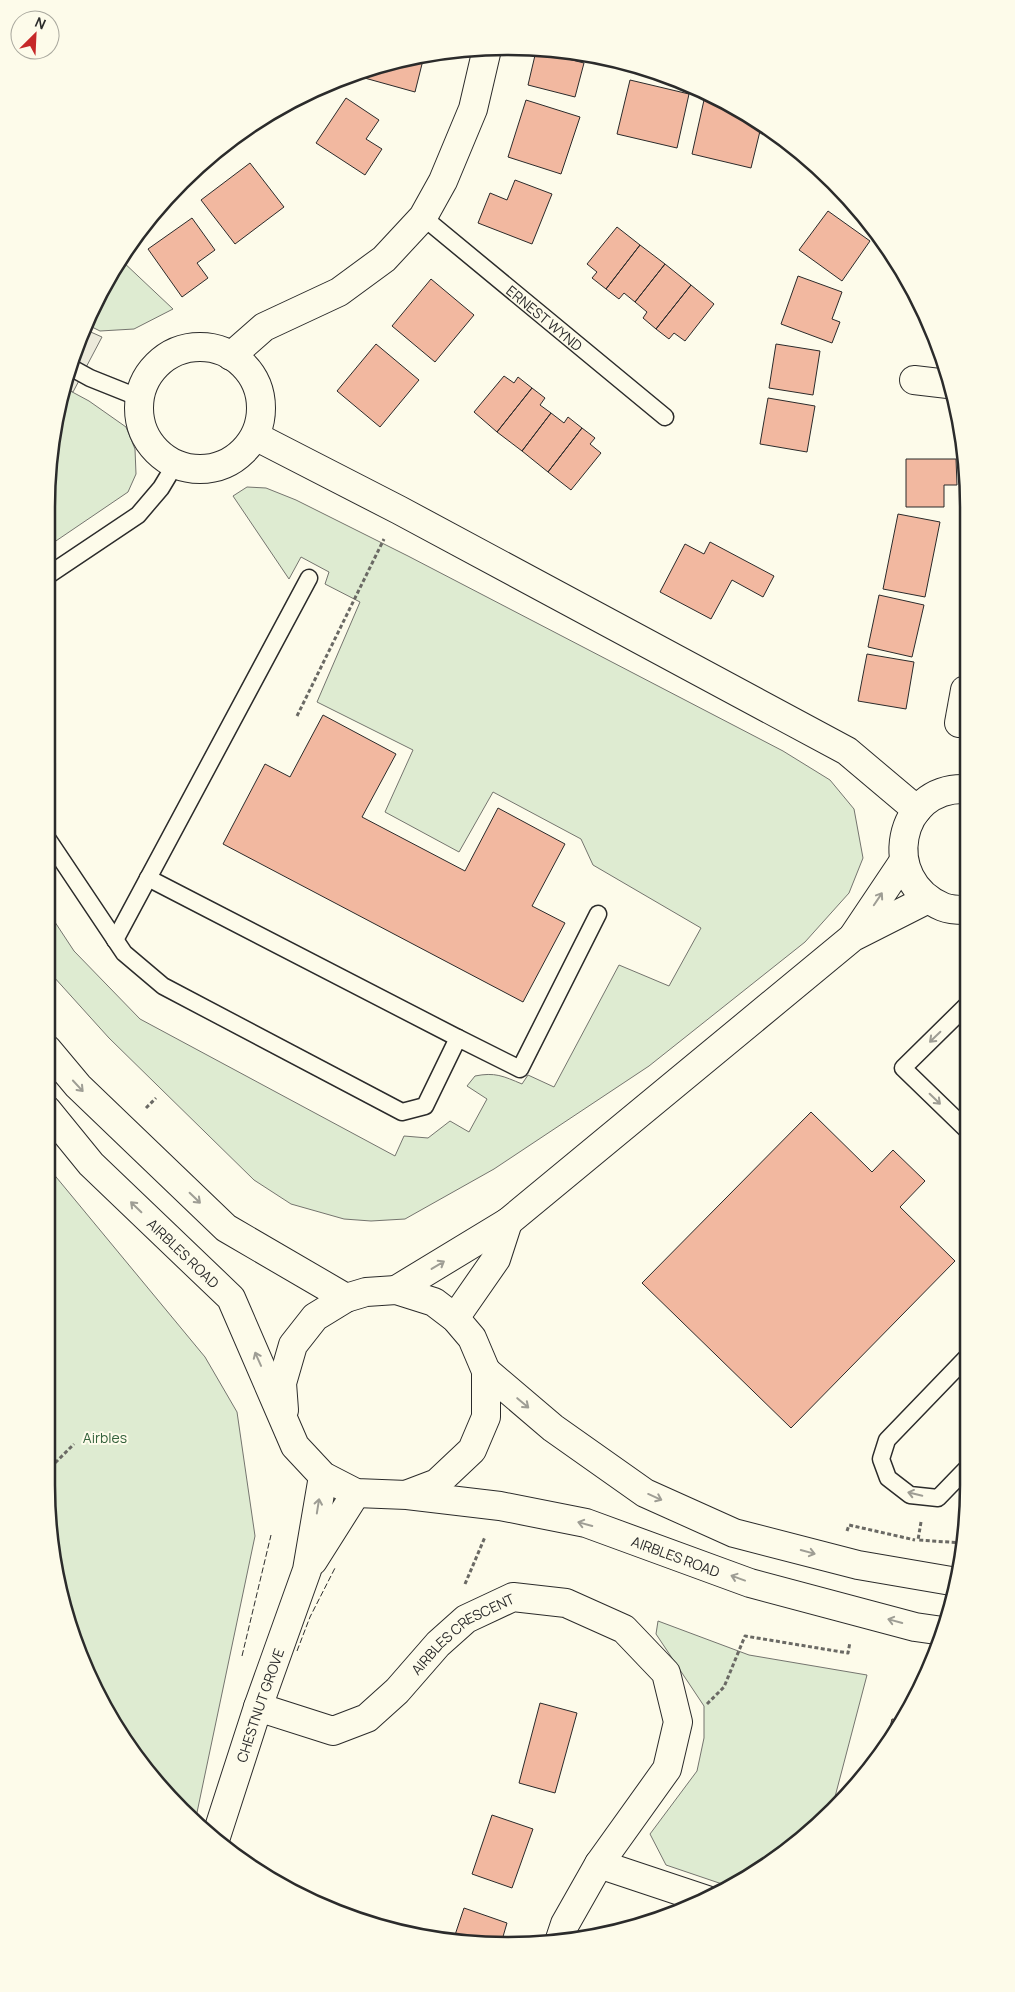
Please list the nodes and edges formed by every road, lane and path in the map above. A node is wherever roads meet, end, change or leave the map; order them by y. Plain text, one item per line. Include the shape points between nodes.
1 (485, 56) edge
2 (424, 217) junction
3 (231, 356) junction
4 (76, 370) edge
5 (914, 380) dead end
6 (943, 383) edge
7 (140, 398) junction
8 (664, 417) dead end
9 (255, 436) junction
10 (176, 463) junction
11 (399, 510) junction
12 (55, 571) edge
13 (308, 578) dead end
14 (960, 715) edge
15 (297, 716) dead end
16 (958, 723) dead end
17 (960, 789) edge
18 (917, 810) junction
19 (55, 850) edge
20 (904, 862) junction
21 (148, 878) junction
22 (928, 899) junction
23 (960, 909) edge
24 (598, 914) dead end
25 (854, 937) junction
26 (115, 940) junction
27 (960, 1012) edge
28 (458, 1038) junction
29 (55, 1058) edge
30 (55, 1120) edge
31 (960, 1123) edge
32 (508, 1222) junction
33 (396, 1290) junction
34 (346, 1298) junction
35 (455, 1318) junction
36 (960, 1364) edge
37 (486, 1371) junction
38 (284, 1419) junction
39 (74, 1444) dead end
40 (55, 1463) edge
41 (960, 1475) edge
42 (323, 1476) junction
43 (356, 1493) junction
44 (406, 1495) junction
45 (925, 1496) junction
46 (500, 1506) junction
47 (956, 1542) edge
48 (307, 1570) junction
49 (949, 1581) edge
50 (466, 1619) junction
51 (936, 1630) edge
52 (258, 1707) junction
53 (218, 1832) edge
54 (599, 1864) junction
55 (695, 1896) edge
56 (562, 1934) edge

1 - 2 street via 473,109
2 - 3 street via 384,259 340,292 264,327
2 - 8 lane, ERNEST WYND
3 - 7 street via 222,350 202,346 181,350 164,358 150,373
3 - 9 street via 240,360 254,376 261,395 261,416
4 - 7 lane
5 - 6 street
7 - 10 street via 143,430 153,447
9 - 10 street via 243,452 226,464 206,469
9 - 11 street
10 - 12 lane via 161,488 138,514
11 - 15 path
11 - 18 street via 847,751
13 - 21 lane
14 - 16 street
17 - 18 street via 933,797
18 - 20 street via 903,840
19 - 26 lane
20 - 22 street via 913,883
25 -> 20 street
21 - 26 lane
21 - 28 lane
22 - 23 street via 945,908
22 - 25 street
24 - 28 lane via 520,1069
25 - 32 street
26 - 28 lane via 124,953 163,986 402,1112 425,1106
27 -> 31 lane via 903,1068
29 -> 34 street via 78,1086 226,1228
38 -> 30 street, AIRBLES ROAD via 231,1298 91,1164
33 -> 32 street
32 - 35 street via 496,1259
33 - 34 street, AIRBLES ROAD via 366,1292
33 - 35 street, AIRBLES ROAD via 434,1302
34 - 38 street, AIRBLES ROAD via 315,1317 293,1345 282,1383
35 - 37 street, AIRBLES ROAD via 472,1338
45 -> 36 lane via 910,1495 888,1478 881,1460 887,1440
37 - 44 street, AIRBLES ROAD via 486,1417 472,1450 437,1483
37 -> 49 street, AIRBLES ROAD via 553,1428 645,1493 734,1532 858,1565
38 - 42 street, AIRBLES ROAD via 296,1446
39 - 40 path
41 - 45 lane via 938,1498
42 - 43 street, AIRBLES ROAD
48 -> 42 street, CHESTNUT GROVE
43 - 44 street, AIRBLES ROAD
43 - 48 street, CHESTNUT GROVE
44 - 46 street, AIRBLES ROAD
45 - 47 path via 918,1540
46 - 50 path via 463,1588
51 -> 46 street, AIRBLES ROAD via 750,1582 586,1523
48 - 52 street, CHESTNUT GROVE
50 - 52 street, AIRBLES CRESCENT via 367,1718 333,1731
50 - 54 street, AIRBLES CRESCENT via 512,1597 566,1603 624,1629 666,1673 678,1722 667,1769
52 - 53 street, CHESTNUT GROVE
54 - 55 street
54 - 56 street, AIRBLES CRESCENT

